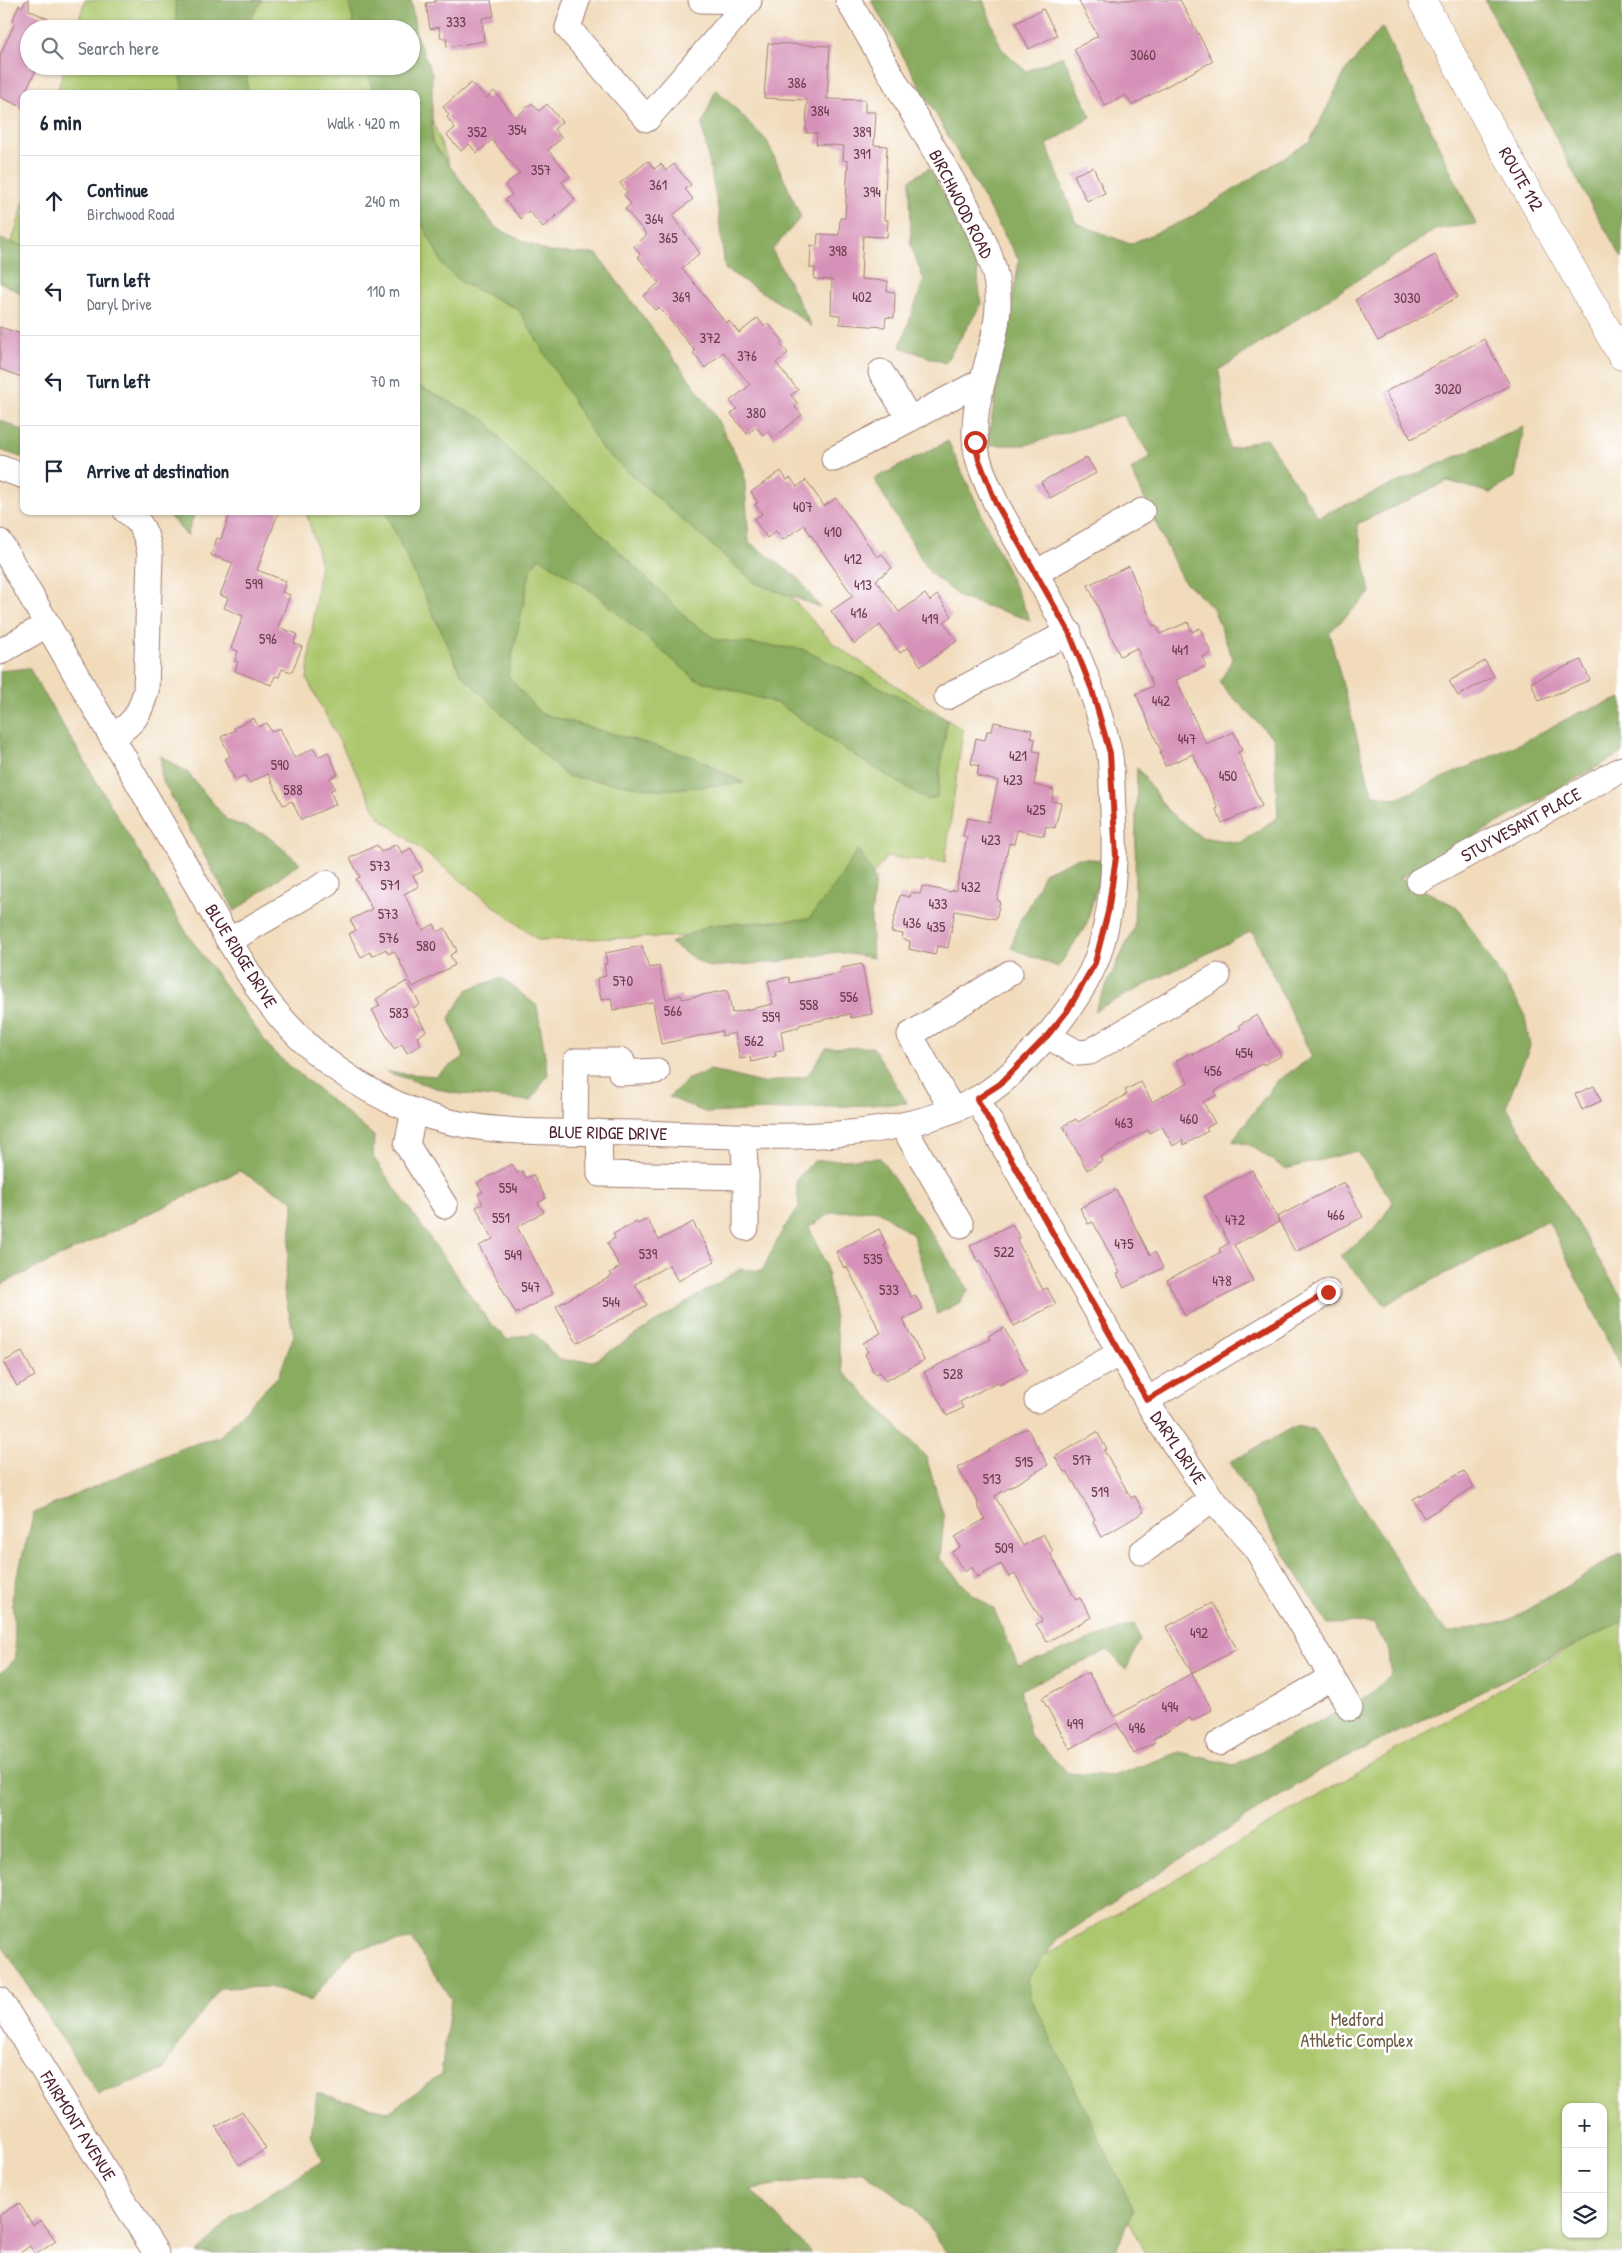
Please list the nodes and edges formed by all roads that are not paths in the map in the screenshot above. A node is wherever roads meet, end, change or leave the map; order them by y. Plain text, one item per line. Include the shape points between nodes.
1 (576, 0) edge
2 (702, 0) edge
3 (848, 0) edge
4 (1422, 0) edge
5 (750, 1) edge
6 (1622, 356) edge
7 (881, 372) dead end
8 (982, 381) junction
9 (909, 418) junction
10 (834, 459) dead end
11 (0, 468) edge
12 (20, 475) edge
13 (1142, 511) dead end
14 (130, 515) edge
15 (0, 542) edge
16 (1036, 573) junction
17 (48, 624) junction
18 (1069, 632) junction
19 (0, 652) edge
20 (947, 697) dead end
21 (113, 737) junction
22 (1622, 769) edge
23 (1420, 882) dead end
24 (326, 883) dead end
25 (229, 940) junction
26 (1010, 973) dead end
27 (1218, 976) dead end
28 (1047, 1036) junction
29 (657, 1071) dead end
30 (977, 1099) junction
31 (952, 1110) junction
32 (414, 1111) junction
33 (902, 1126) junction
34 (587, 1132) junction
35 (743, 1136) junction
36 (746, 1177) junction
37 (446, 1206) dead end
38 (961, 1225) dead end
39 (746, 1228) dead end
40 (1328, 1292) dead end
41 (1120, 1353) junction
42 (1036, 1400) dead end
43 (1147, 1400) junction
44 (1212, 1499) junction
45 (1142, 1552) dead end
46 (1332, 1676) junction
47 (1350, 1708) dead end
48 (1219, 1744) dead end
49 (0, 2000) edge
50 (156, 2253) edge

1 - 5 street via 568,28 647,119
2 - 5 street
3 - 8 street, BIRCHWOOD ROAD via 965,203 994,269 999,303
4 - 6 main road, ROUTE 112 via 1493,132
7 - 9 street
8 - 9 street
8 - 16 street, BIRCHWOOD ROAD via 975,442 979,460 996,503
9 - 10 street
11 - 12 street
13 - 16 street
14 - 21 street via 142,526 150,554 146,691 132,724
15 - 17 street, BLUE RIDGE DRIVE
16 - 18 street, BIRCHWOOD ROAD
17 - 19 street
17 - 21 street, BLUE RIDGE DRIVE
18 - 20 street
18 - 28 street, BIRCHWOOD ROAD via 1092,690 1110,753 1116,857 1108,912 1095,963 1068,1010
21 - 25 street, BLUE RIDGE DRIVE
22 - 23 street, STUYVESANT PLACE
24 - 25 street
25 - 32 street, BLUE RIDGE DRIVE via 266,1000 309,1049 362,1087
26 - 31 street via 910,1035
27 - 28 street via 1090,1052 1078,1053
28 - 30 street, BIRCHWOOD ROAD via 1000,1084
29 - 34 street via 621,1074 622,1060 576,1061
30 - 31 street, BLUE RIDGE DRIVE
30 - 41 street, DARYL DRIVE
31 - 33 street, BLUE RIDGE DRIVE
32 - 34 street, BLUE RIDGE DRIVE via 466,1126
32 - 37 street via 407,1145
33 - 35 street, BLUE RIDGE DRIVE via 856,1132
33 - 38 street
34 - 35 street, BLUE RIDGE DRIVE
34 - 36 street via 600,1174
35 - 36 street
36 - 39 street
40 - 43 street
41 - 42 street
41 - 43 street, DARYL DRIVE
43 - 44 street, DARYL DRIVE
44 - 45 street
44 - 46 street, DARYL DRIVE via 1254,1545
46 - 47 street, DARYL DRIVE
46 - 48 street
49 - 50 street, FAIRMONT AVENUE

